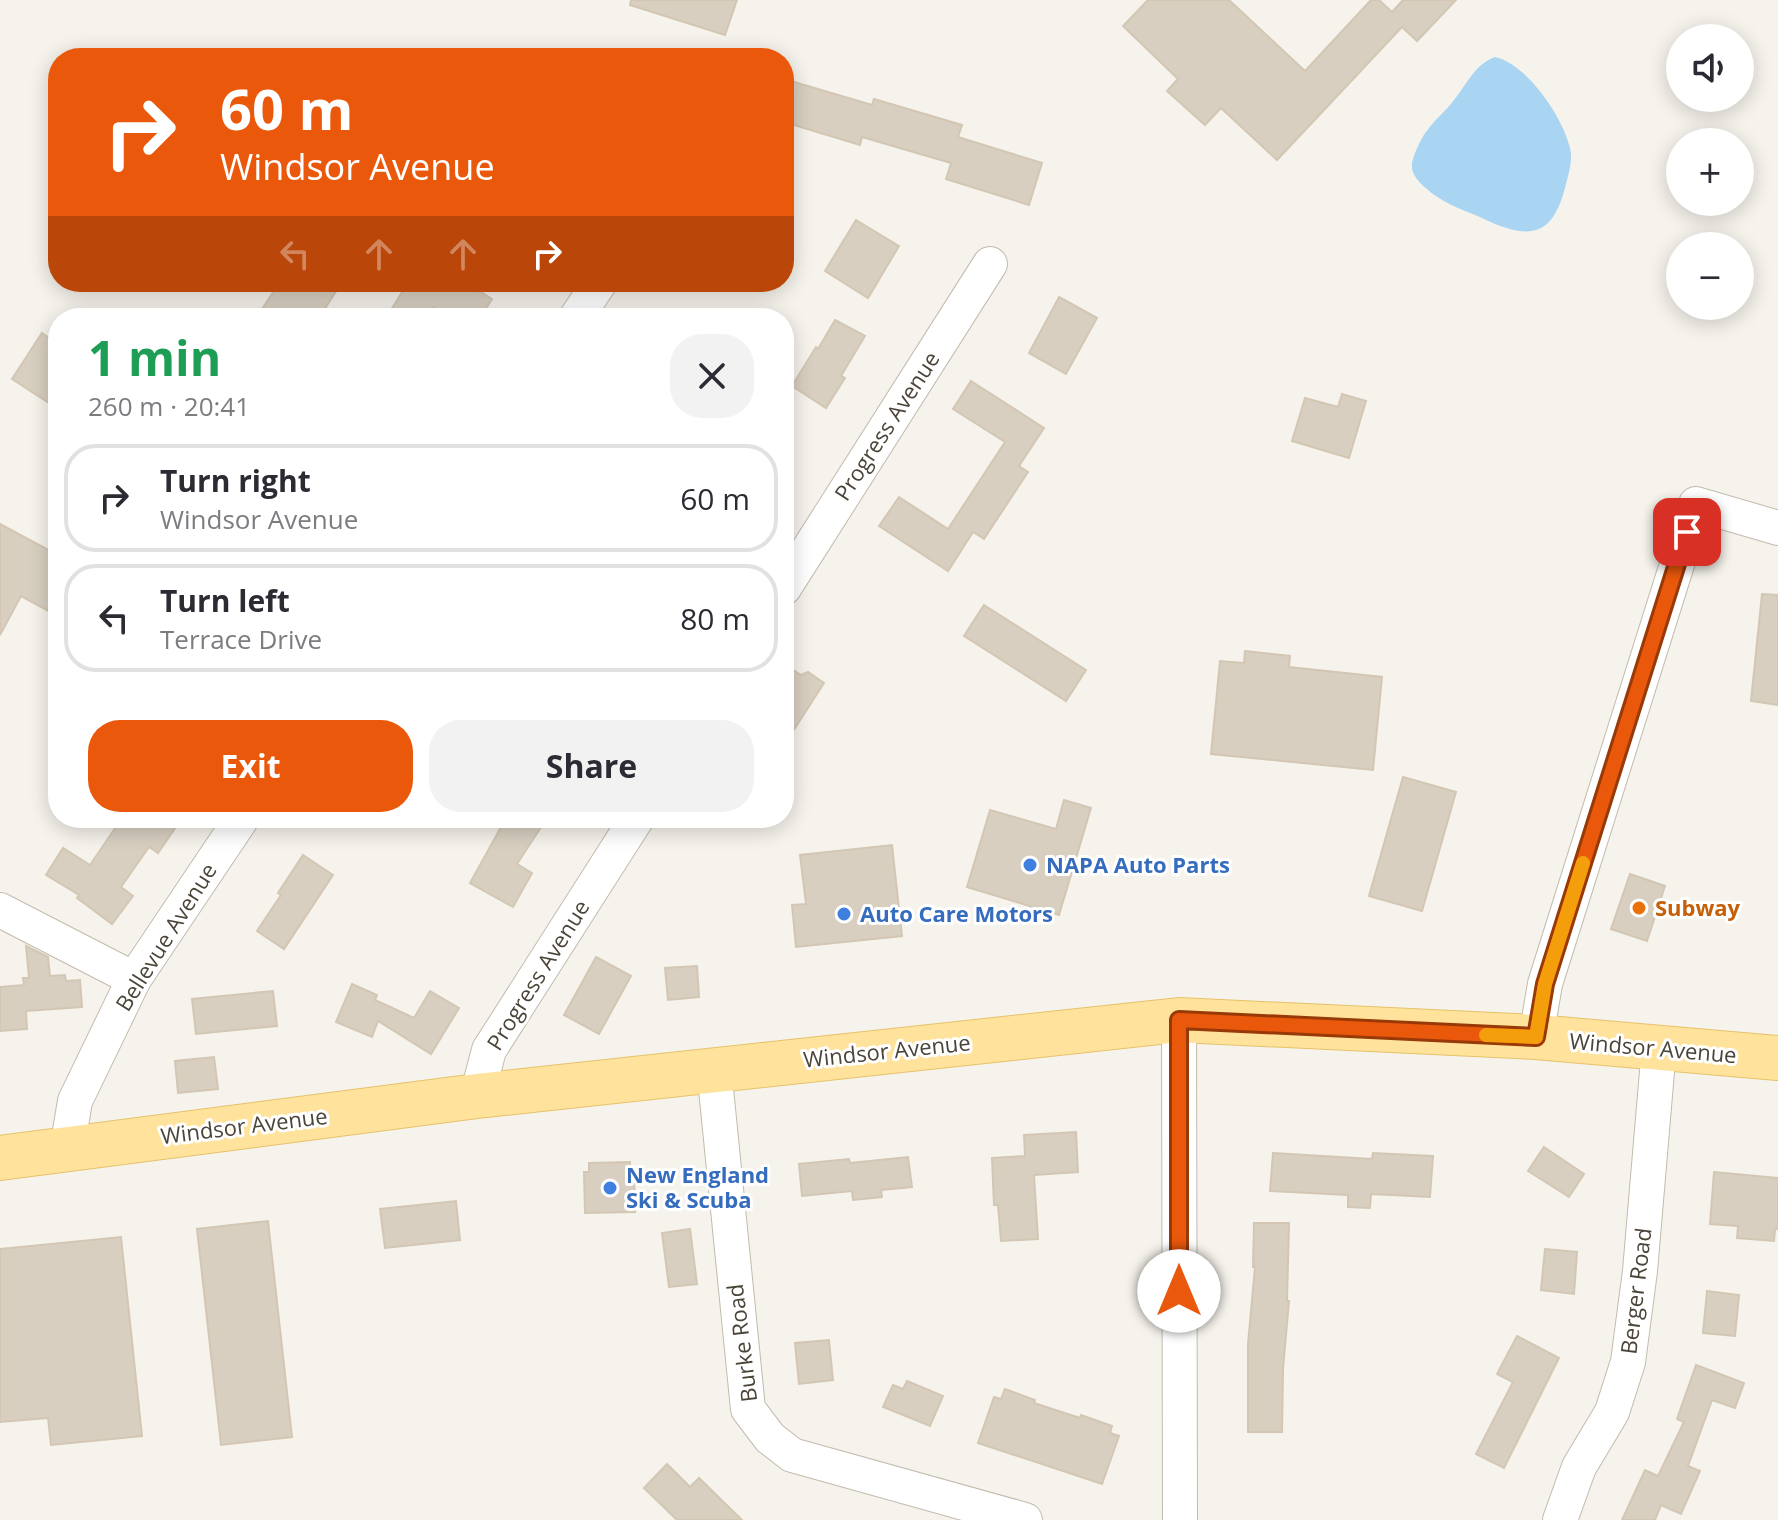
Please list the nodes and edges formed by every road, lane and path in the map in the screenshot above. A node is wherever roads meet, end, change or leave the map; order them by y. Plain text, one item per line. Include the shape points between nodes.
1 (990, 264) dead end
2 (1778, 528) edge
3 (794, 572) edge
4 (235, 828) edge
5 (631, 828) edge
6 (0, 910) edge
7 (134, 979) junction
8 (1179, 1020) junction
9 (1536, 1037) junction
10 (1659, 1048) junction
11 (1778, 1058) edge
12 (714, 1069) junction
13 (477, 1096) junction
14 (67, 1149) junction
15 (0, 1158) edge
16 (1025, 1520) edge
17 (1180, 1520) edge
18 (1560, 1520) edge

1 - 3 street, Progress Avenue
2 - 9 street via 1696,504 1545,984
4 - 7 street, Bellevue Avenue
5 - 13 street, Progress Avenue via 489,1050
6 - 7 street
7 - 14 street, Bellevue Avenue via 75,1101
8 - 9 main road, Windsor Avenue
8 - 12 main road, Windsor Avenue
8 - 17 street
9 - 10 main road, Windsor Avenue
10 - 11 main road, Windsor Avenue
10 - 18 street, Berger Road via 1628,1362 1612,1412 1579,1467
12 - 13 main road, Windsor Avenue
12 - 16 street, Burke Road via 748,1409 770,1438 792,1455
13 - 14 main road, Windsor Avenue
14 - 15 main road, Windsor Avenue

